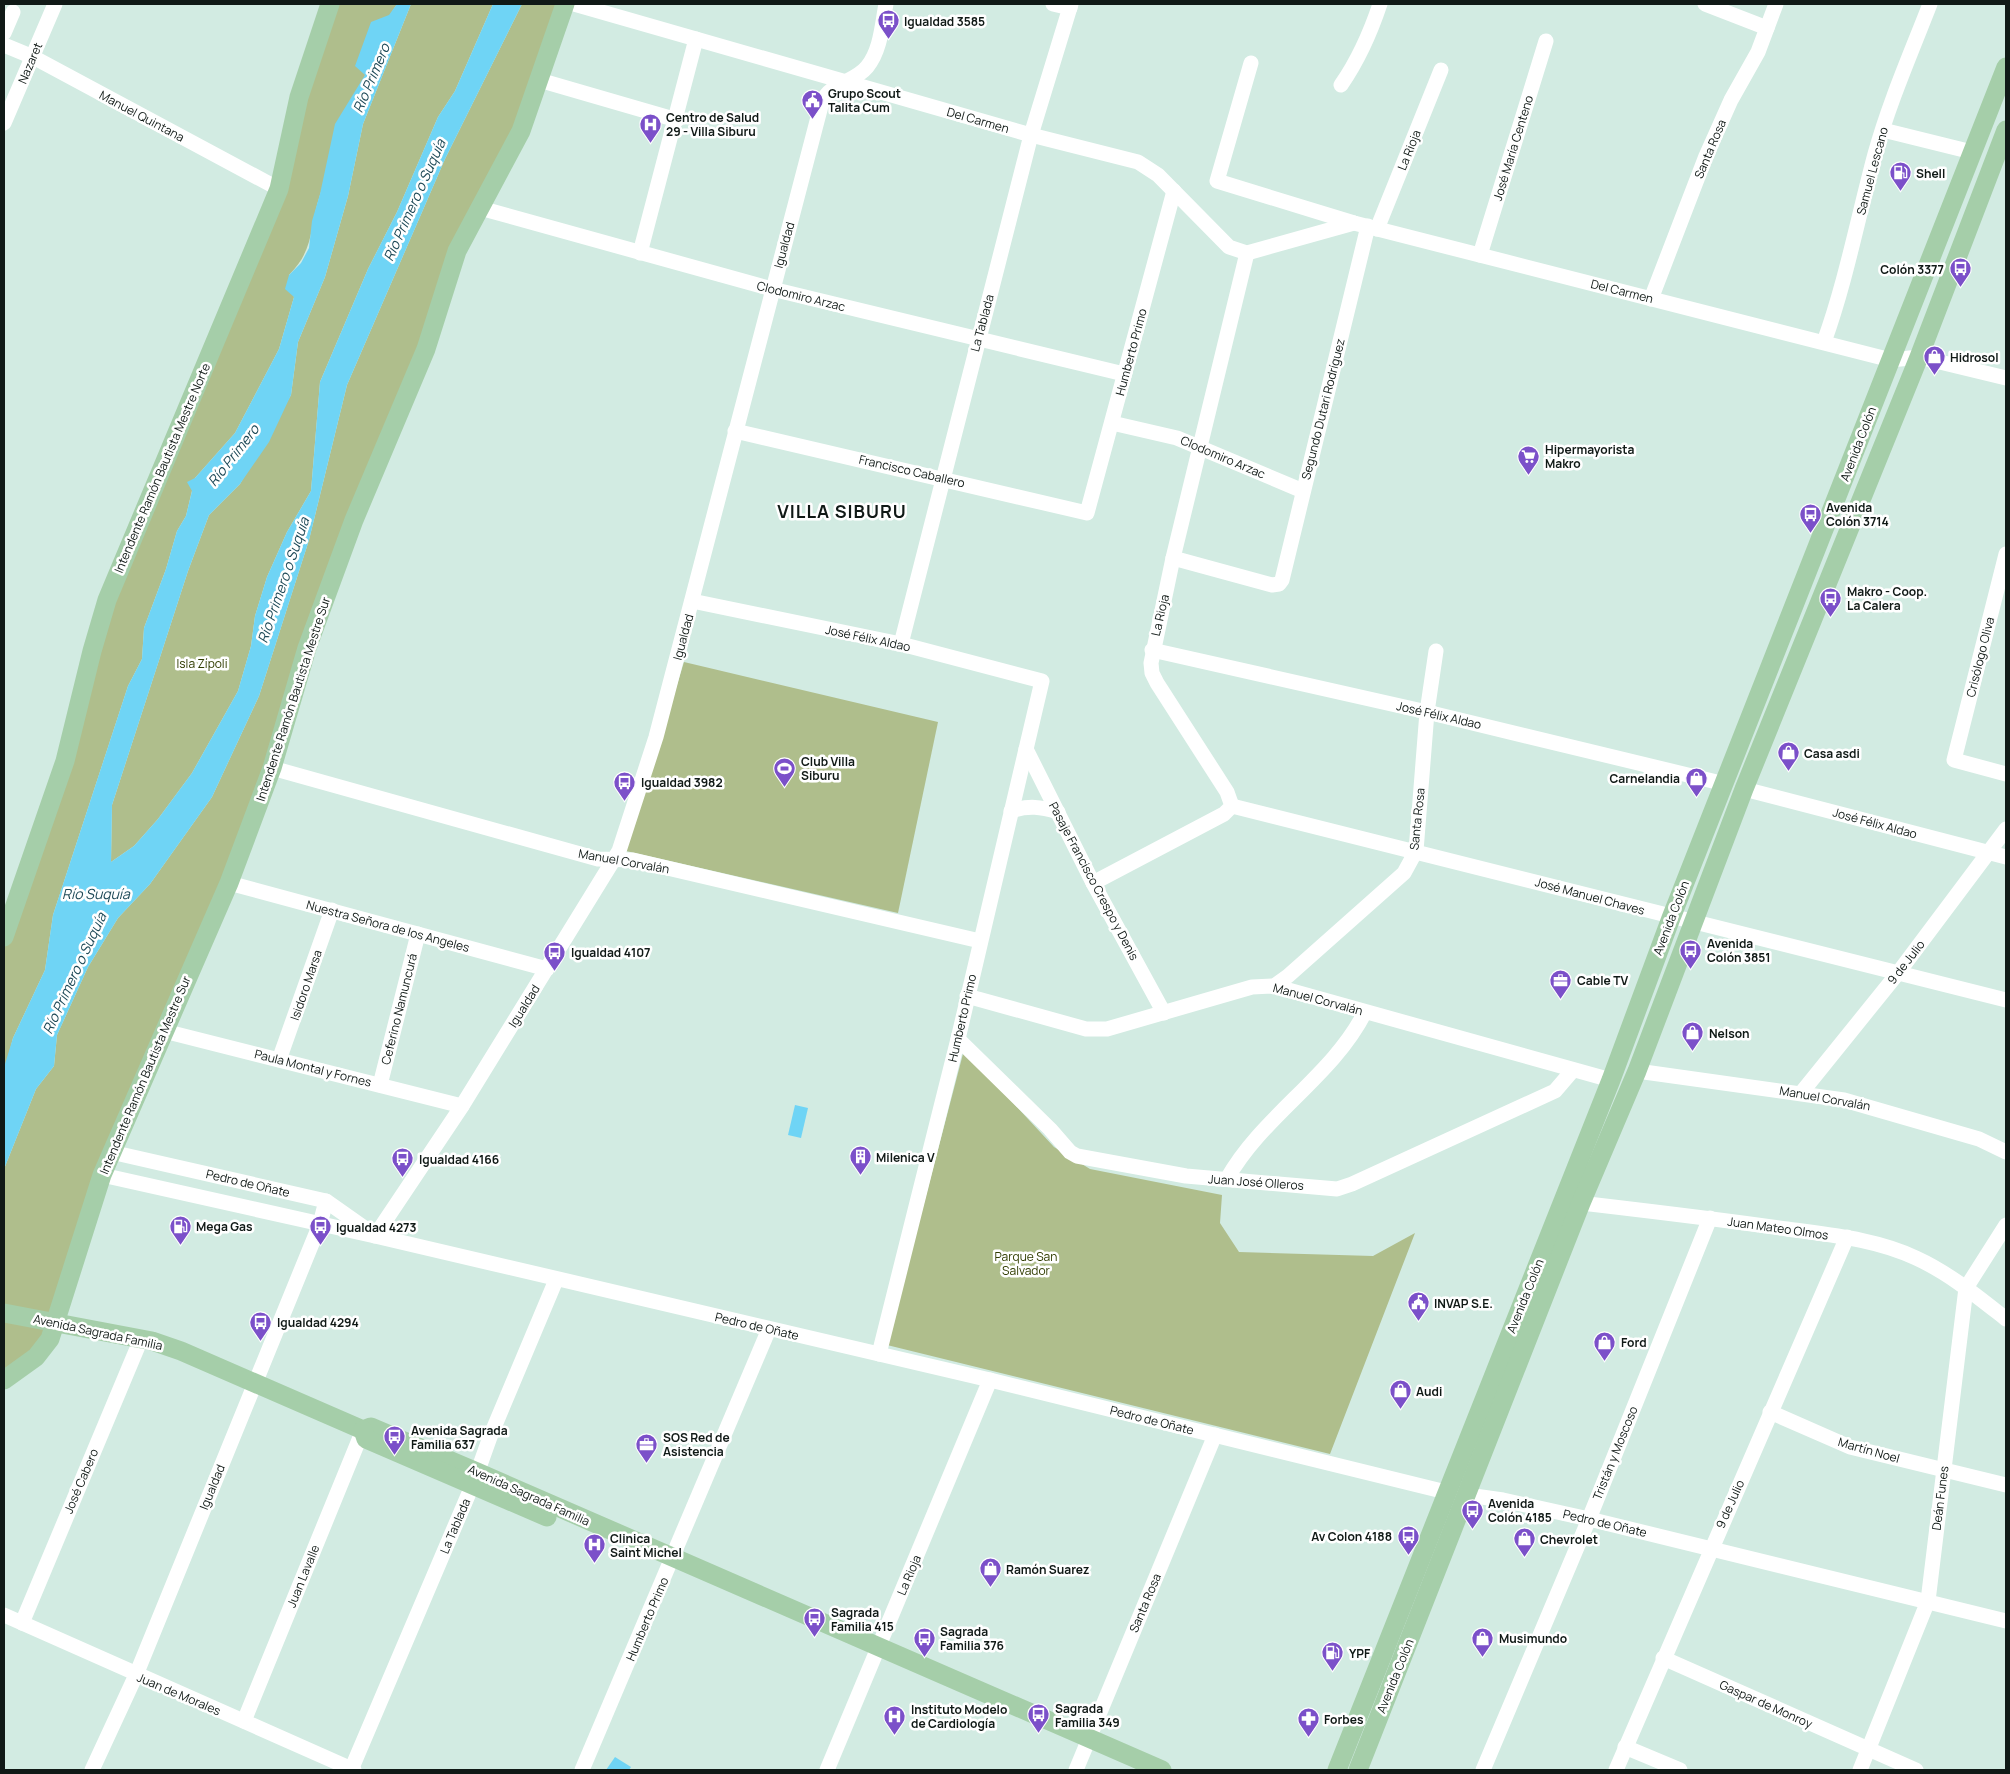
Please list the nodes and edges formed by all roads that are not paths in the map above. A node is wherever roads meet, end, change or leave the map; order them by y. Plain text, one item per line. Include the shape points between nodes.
1 (54, 4) edge
2 (330, 4) edge
3 (565, 4) edge
4 (574, 4) edge
5 (886, 4) edge
6 (1053, 4) edge
7 (1380, 4) edge
8 (1705, 4) edge
9 (1776, 4) edge
10 (1930, 4) edge
11 (1070, 6) edge
12 (13, 12) dead end
13 (1767, 28) junction
14 (4, 34) edge
15 (696, 39) junction
16 (1546, 41) dead end
17 (4, 45) edge
18 (33, 58) junction
19 (1251, 63) dead end
20 (2006, 67) edge
21 (1440, 70) dead end
22 (539, 80) junction
23 (844, 82) junction
24 (1341, 85) dead end
25 (676, 120) junction
26 (4, 123) edge
27 (1883, 130) junction
28 (2006, 130) edge
29 (1031, 135) junction
30 (1972, 152) junction
31 (2001, 160) edge
32 (279, 188) junction
33 (1174, 191) junction
34 (480, 208) junction
35 (1366, 226) junction
36 (640, 253) junction
37 (1247, 253) junction
38 (1480, 255) junction
39 (772, 289) junction
40 (1651, 299) junction
41 (978, 339) junction
42 (1824, 342) junction
43 (1919, 357) junction
44 (1891, 360) junction
45 (1124, 374) junction
46 (2006, 378) edge
47 (1112, 423) junction
48 (735, 430) junction
49 (1199, 446) junction
50 (943, 478) junction
51 (1303, 491) junction
52 (1087, 513) joint
53 (2006, 554) edge
54 (1173, 558) junction
55 (692, 601) junction
56 (901, 644) junction
57 (1152, 650) junction
58 (1436, 651) dead end
59 (1042, 681) joint
60 (1427, 712) junction
61 (1026, 748) junction
62 (272, 768) junction
63 (2006, 774) edge
64 (1725, 784) junction
65 (1744, 789) junction
66 (1232, 806) junction
67 (1011, 811) junction
68 (1058, 812) junction
69 (2006, 829) edge
70 (1416, 851) junction
71 (1990, 853) junction
72 (2006, 857) edge
73 (616, 859) junction
74 (229, 883) junction
75 (1093, 883) junction
76 (332, 910) junction
77 (1671, 918) junction
78 (1692, 923) junction
79 (418, 934) junction
80 (4, 937) edge
81 (980, 941) junction
82 (547, 969) junction
83 (1898, 973) junction
84 (1274, 986) junction
85 (967, 996) junction
86 (2006, 1000) edge
87 (1365, 1012) junction
88 (1164, 1013) junction
89 (164, 1031) junction
90 (958, 1039) junction
91 (279, 1060) junction
92 (1573, 1070) junction
93 (1637, 1071) junction
94 (1611, 1080) junction
95 (380, 1085) junction
96 (1802, 1092) junction
97 (462, 1106) junction
98 (111, 1152) junction
99 (2006, 1152) edge
100 (102, 1175) junction
101 (1227, 1179) junction
102 (326, 1201) junction
103 (1580, 1203) junction
104 (1710, 1218) junction
105 (320, 1224) junction
106 (2006, 1225) edge
107 (375, 1236) junction
108 (1847, 1237) junction
109 (556, 1280) junction
110 (1966, 1288) junction
111 (4, 1313) edge
112 (2006, 1319) edge
113 (55, 1323) junction
114 (769, 1329) junction
115 (141, 1339) junction
116 (879, 1354) junction
117 (4, 1380) edge
118 (990, 1380) junction
119 (254, 1382) junction
120 (1770, 1412) junction
121 (363, 1430) junction
122 (1215, 1435) junction
123 (1943, 1469) junction
124 (475, 1479) junction
125 (2006, 1485) edge
126 (1446, 1492) junction
127 (1468, 1494) junction
128 (1589, 1519) junction
129 (1711, 1547) junction
130 (670, 1564) junction
131 (1928, 1600) junction
132 (4, 1615) edge
133 (2006, 1621) edge
134 (22, 1623) junction
135 (877, 1653) junction
136 (1663, 1658) junction
137 (136, 1675) junction
138 (244, 1721) junction
139 (1087, 1742) junction
140 (1625, 1747) junction
141 (1868, 1750) junction
142 (92, 1770) edge
143 (352, 1770) edge
144 (582, 1770) edge
145 (827, 1770) edge
146 (1076, 1770) edge
147 (1143, 1770) edge
148 (1162, 1770) edge
149 (1337, 1770) edge
150 (1358, 1770) edge
151 (1483, 1770) edge
152 (1616, 1770) edge
153 (1680, 1770) edge
154 (1860, 1770) edge
155 (1916, 1770) edge

1 - 18 street, Nazaret
2 - 32 main road, Intendente Ramón Bautista Mestre Norte via 299,97
3 - 22 main road, Intendente Ramón Bautista Mestre Sur
4 - 15 street, Del Carmen
5 - 23 street, Igualdad via 877,46 867,67
6 - 11 street
7 - 24 street via 1370,37
8 - 13 street
9 - 13 street, Santa Rosa
10 - 27 street, Samuel Lescano
11 - 29 street, La Tablada
12 - 14 street
13 - 40 street, Santa Rosa via 1706,156
15 - 23 street, Del Carmen
15 - 25 street
16 - 38 street, José María Centeno
17 - 18 street, Manuel Quintana
18 - 26 street, Nazaret
18 - 32 street, Manuel Quintana
19 - 35 street, Del Carmen via 1217,182
20 - 30 main road, Avenida Colón
21 - 35 street, La Rioja
22 - 25 street
22 - 34 main road, Intendente Ramón Bautista Mestre Sur via 521,131
23 - 29 street, Del Carmen
23 - 39 street, Igualdad via 828,90 822,102
25 - 36 street
27 - 30 street
27 - 42 street, Samuel Lescano via 1845,280
28 - 31 main road, Avenida Colón
29 - 33 street, Del Carmen via 1138,162 1150,168
29 - 41 street, La Tablada
30 - 44 main road, Avenida Colón
31 - 43 main road, Avenida Colón
32 - 80 main road, Intendente Ramón Bautista Mestre Norte via 108,600 65,761
33 - 37 street, Del Carmen via 1225,243
33 - 45 street, Humberto Primo
34 - 36 street, Clodomiro Arzac
34 - 62 main road, Intendente Ramón Bautista Mestre Sur via 457,252 426,349 354,520 307,648
35 - 37 street, Del Carmen
35 - 38 street, Del Carmen
35 - 51 street, Segundo Dutari Rodríguez
36 - 39 street, Clodomiro Arzac
37 - 49 street, La Rioja
38 - 40 street, Del Carmen
39 - 41 street, Clodomiro Arzac
39 - 48 street, Igualdad
40 - 42 street, Del Carmen
41 - 45 street, Clodomiro Arzac
41 - 50 street, La Tablada
42 - 44 street, Del Carmen
43 - 44 street
43 - 46 street
43 - 65 main road, Avenida Colón
44 - 64 main road, Avenida Colón
45 - 47 street, Humberto Primo
47 - 49 street, Clodomiro Arzac
47 - 52 street, Humberto Primo
48 - 50 street, Francisco Caballero
48 - 55 street, Igualdad
49 - 51 street, Clodomiro Arzac
49 - 54 street, La Rioja
50 - 52 street, Francisco Caballero
50 - 56 street, La Tablada
51 - 54 street, Segundo Dutari Rodríguez via 1279,584 1272,585
53 - 63 street, Crisólogo Oliva via 1954,760
54 - 57 street, La Rioja
55 - 56 street, José Félix Aldao
55 - 73 street, Igualdad via 656,737
56 - 59 street, José Félix Aldao
57 - 60 street, José Félix Aldao
57 - 66 street, La Rioja via 1152,672 1157,682 1227,792
58 - 60 street, Santa Rosa
59 - 61 street, Humberto Primo
60 - 64 street, José Félix Aldao
60 - 70 street, Santa Rosa
61 - 67 street, Humberto Primo
61 - 68 street, Pasaje Francisco Crespo y Denis
62 - 73 street, Manuel Corvalán via 598,859
62 - 74 main road, Intendente Ramón Bautista Mestre Sur
64 - 77 main road, Avenida Colón
65 - 71 street, José Félix Aldao
65 - 78 main road, Avenida Colón
66 - 70 street, José Manuel Chaves
66 - 75 street via 1224,814
67 - 68 street via 1039,807
67 - 81 street, Humberto Primo
68 - 75 street, Pasaje Francisco Crespo y Denis
69 - 71 street, 9 de Julio
70 - 77 street, José Manuel Chaves
70 - 84 street, Santa Rosa via 1404,873
71 - 72 street, José Félix Aldao
71 - 83 street, 9 de Julio
73 - 81 street, Manuel Corvalán via 633,860
73 - 82 street, Igualdad
74 - 76 street, Nuestra Señora de los Angeles
74 - 89 main road, Intendente Ramón Bautista Mestre Sur
75 - 88 street, Pasaje Francisco Crespo y Denis
76 - 79 street, Nuestra Señora de los Angeles
76 - 91 street, Isidoro Marsa
77 - 78 street, José Manuel Chaves
77 - 94 main road, Avenida Colón
78 - 83 street, José Manuel Chaves
78 - 93 main road, Avenida Colón
79 - 82 street, Nuestra Señora de los Angeles
79 - 95 street, Ceferino Namuncurá
81 - 85 street, Humberto Primo
82 - 97 street, Igualdad
83 - 86 street, José Manuel Chaves
83 - 96 street, 9 de Julio
84 - 87 street, Manuel Corvalán
84 - 88 street, Manuel Corvalán via 1252,987
85 - 88 street, Manuel Corvalán via 1095,1030 1107,1030
85 - 90 street, Humberto Primo
87 - 92 street, Manuel Corvalán
87 - 101 street via 1352,1036 1241,1154
89 - 91 street, Paula Montal y Fornes
89 - 98 main road, Intendente Ramón Bautista Mestre Sur
90 - 101 street, Juan José Olleros via 1077,1156 1186,1176
90 - 116 street, Humberto Primo
91 - 95 street, Paula Montal y Fornes
92 - 94 street, Manuel Corvalán
92 - 101 street, Juan José Olleros via 1555,1091 1343,1188
93 - 96 street, Manuel Corvalán
93 - 103 main road, Avenida Colón
94 - 126 main road, Avenida Colón
95 - 97 street, Paula Montal y Fornes
96 - 99 street, Manuel Corvalán via 1876,1107 1979,1139
97 - 107 street, Igualdad
98 - 100 main road, Intendente Ramón Bautista Mestre Sur
98 - 102 street, Pedro de Oñate
100 - 105 street, Pedro de Oñate
100 - 113 main road, Intendente Ramón Bautista Mestre Sur
102 - 105 street, Igualdad
102 - 107 street, Pedro de Oñate
103 - 104 street, Juan Mateo Olmos
103 - 127 main road, Avenida Colón
104 - 108 street, Juan Mateo Olmos
104 - 128 street, Tristán y Moscoso
105 - 107 street, Pedro de Oñate
105 - 119 street, Igualdad
106 - 110 street, Deán Funes
107 - 109 street, Pedro de Oñate
108 - 110 street, Juan Mateo Olmos via 1910,1255
108 - 120 street, 9 de Julio
109 - 114 street, Pedro de Oñate
109 - 124 street, La Tablada
110 - 112 street, Juan Mateo Olmos
110 - 123 street, Deán Funes
111 - 113 main road, Avenida Sagrada Familia
113 - 115 main road, Avenida Sagrada Familia
113 - 117 main road, Intendente Ramón Bautista Mestre Sur via 45,1348
114 - 116 street, Pedro de Oñate
114 - 130 street, Humberto Primo
115 - 119 main road, Avenida Sagrada Familia via 164,1345
115 - 134 street, José Cabero
116 - 118 street, Pedro de Oñate
118 - 122 street, Pedro de Oñate
118 - 135 street, La Rioja
119 - 121 main road, Avenida Sagrada Familia
119 - 137 street, Igualdad
120 - 123 street, Martín Noel via 1850,1447
120 - 129 street, 9 de Julio
121 - 124 main road, Avenida Sagrada Familia via 371,1427
121 - 138 street, Juan Lavalle
122 - 126 street, Pedro de Oñate
122 - 139 street, Santa Rosa
123 - 125 street, Martín Noel
123 - 131 street, Deán Funes
124 - 130 main road, Avenida Sagrada Familia
124 - 143 street, La Tablada
126 - 127 street, Pedro de Oñate
126 - 149 main road, Avenida Colón
127 - 128 street, Pedro de Oñate
127 - 150 main road, Avenida Colón
128 - 129 street, Pedro de Oñate
128 - 151 street, Tristán y Moscoso
129 - 131 street, Pedro de Oñate
129 - 136 street, 9 de Julio
130 - 135 main road, Avenida Sagrada Familia
130 - 144 street, Humberto Primo
131 - 133 street, Pedro de Oñate
131 - 141 street, Deán Funes
132 - 134 street, Juan de Morales
134 - 137 street, Juan de Morales
135 - 139 main road, Avenida Sagrada Familia
135 - 145 street, La Rioja
136 - 140 street, 9 de Julio
136 - 141 street, Gaspar de Monroy
137 - 138 street, Juan de Morales
137 - 142 street, Igualdad
138 - 143 street, Juan de Morales
139 - 146 street, Santa Rosa
139 - 147 main road, Avenida Sagrada Familia
139 - 148 main road, Avenida Sagrada Familia
140 - 152 street, 9 de Julio
140 - 153 street
141 - 154 street, Deán Funes
141 - 155 street, Gaspar de Monroy

